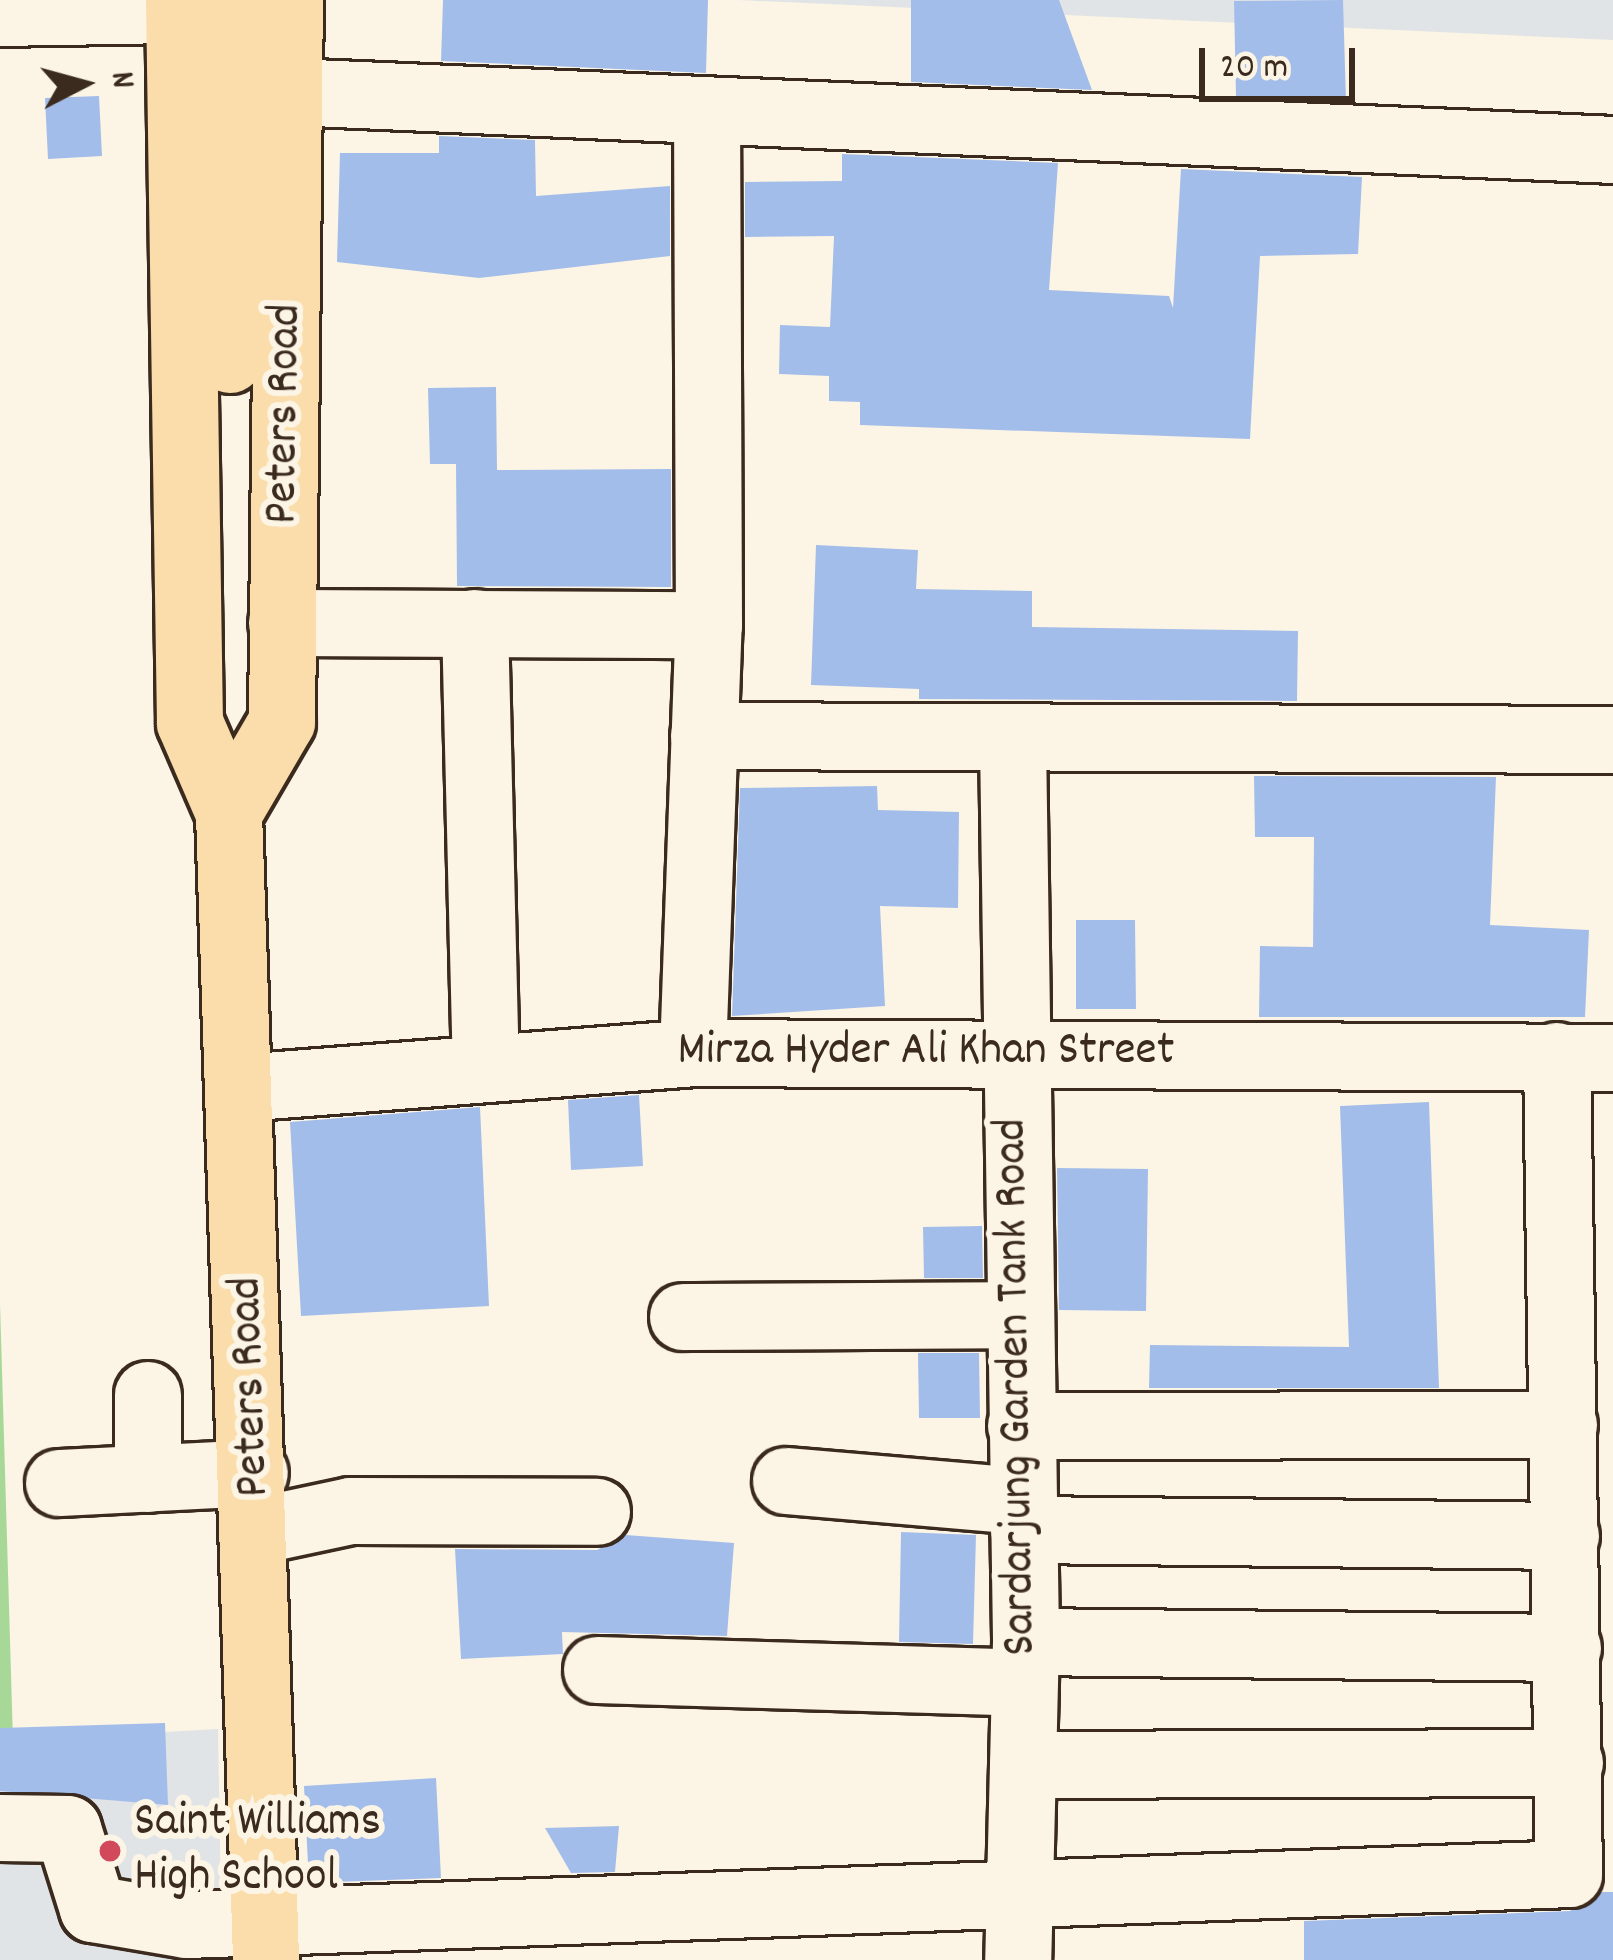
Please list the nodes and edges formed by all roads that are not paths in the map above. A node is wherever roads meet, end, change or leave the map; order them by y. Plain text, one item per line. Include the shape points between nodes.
1 (290, 0) edge
2 (195, 3) edge
3 (0, 13) edge
4 (292, 92) junction
5 (707, 112) junction
6 (1613, 149) edge
7 (256, 616) junction
8 (475, 623) junction
9 (709, 626) junction
10 (704, 736) junction
11 (1613, 740) edge
12 (1013, 741) junction
13 (230, 814) junction
14 (1012, 1049) junction
15 (694, 1053) junction
16 (1585, 1057) edge
17 (486, 1065) junction
18 (241, 1088) junction
19 (1015, 1315) junction
20 (683, 1317) dead end
21 (148, 1395) dead end
22 (1564, 1425) junction
23 (1022, 1426) junction
24 (148, 1479) junction
25 (786, 1481) dead end
26 (59, 1483) dead end
27 (256, 1502) junction
28 (597, 1512) dead end
29 (1022, 1515) junction
30 (1566, 1536) junction
31 (1568, 1648) junction
32 (1025, 1662) junction
33 (597, 1670) dead end
34 (1570, 1763) junction
35 (1023, 1765) junction
36 (0, 1828) edge
37 (1018, 1929) edge
38 (266, 1943) edge

1 - 4 main road, Peters Road
2 - 3 street
2 - 7 main road
2 - 13 main road, Peters Road via 190,723
4 - 5 street
4 - 7 main road, Peters Road
5 - 6 street
5 - 9 street
7 - 8 street
7 - 13 main road, Peters Road via 282,722
8 - 9 street
8 - 17 street
9 - 10 street
10 - 12 street
10 - 15 street
11 - 12 street
12 - 14 street, Sardarjung Garden Tank Road
13 - 18 main road, Peters Road
14 - 15 street, Mirza Hyder Ali Khan Street
14 - 16 street, Mirza Hyder Ali Khan Street
14 - 19 street, Sardarjung Garden Tank Road
15 - 17 street, Mirza Hyder Ali Khan Street
16 - 22 street
17 - 18 street, Mirza Hyder Ali Khan Street
18 - 27 main road, Peters Road
19 - 20 street
19 - 23 street, Sardarjung Garden Tank Road
21 - 24 street
22 - 23 street
22 - 30 street
23 - 29 street, Sardarjung Garden Tank Road
24 - 26 street
24 - 27 street
25 - 29 street
27 - 28 street via 351,1511
27 - 38 main road, Peters Road
29 - 30 street
29 - 32 street, Sardarjung Garden Tank Road
30 - 31 street
31 - 32 street
31 - 34 street
32 - 33 street
32 - 35 street, Sardarjung Garden Tank Road
34 - 35 street
34 - 37 street via 1569,1874
35 - 37 street, Sardarjung Garden Tank Road
36 - 38 street via 68,1829 92,1909
37 - 38 street

